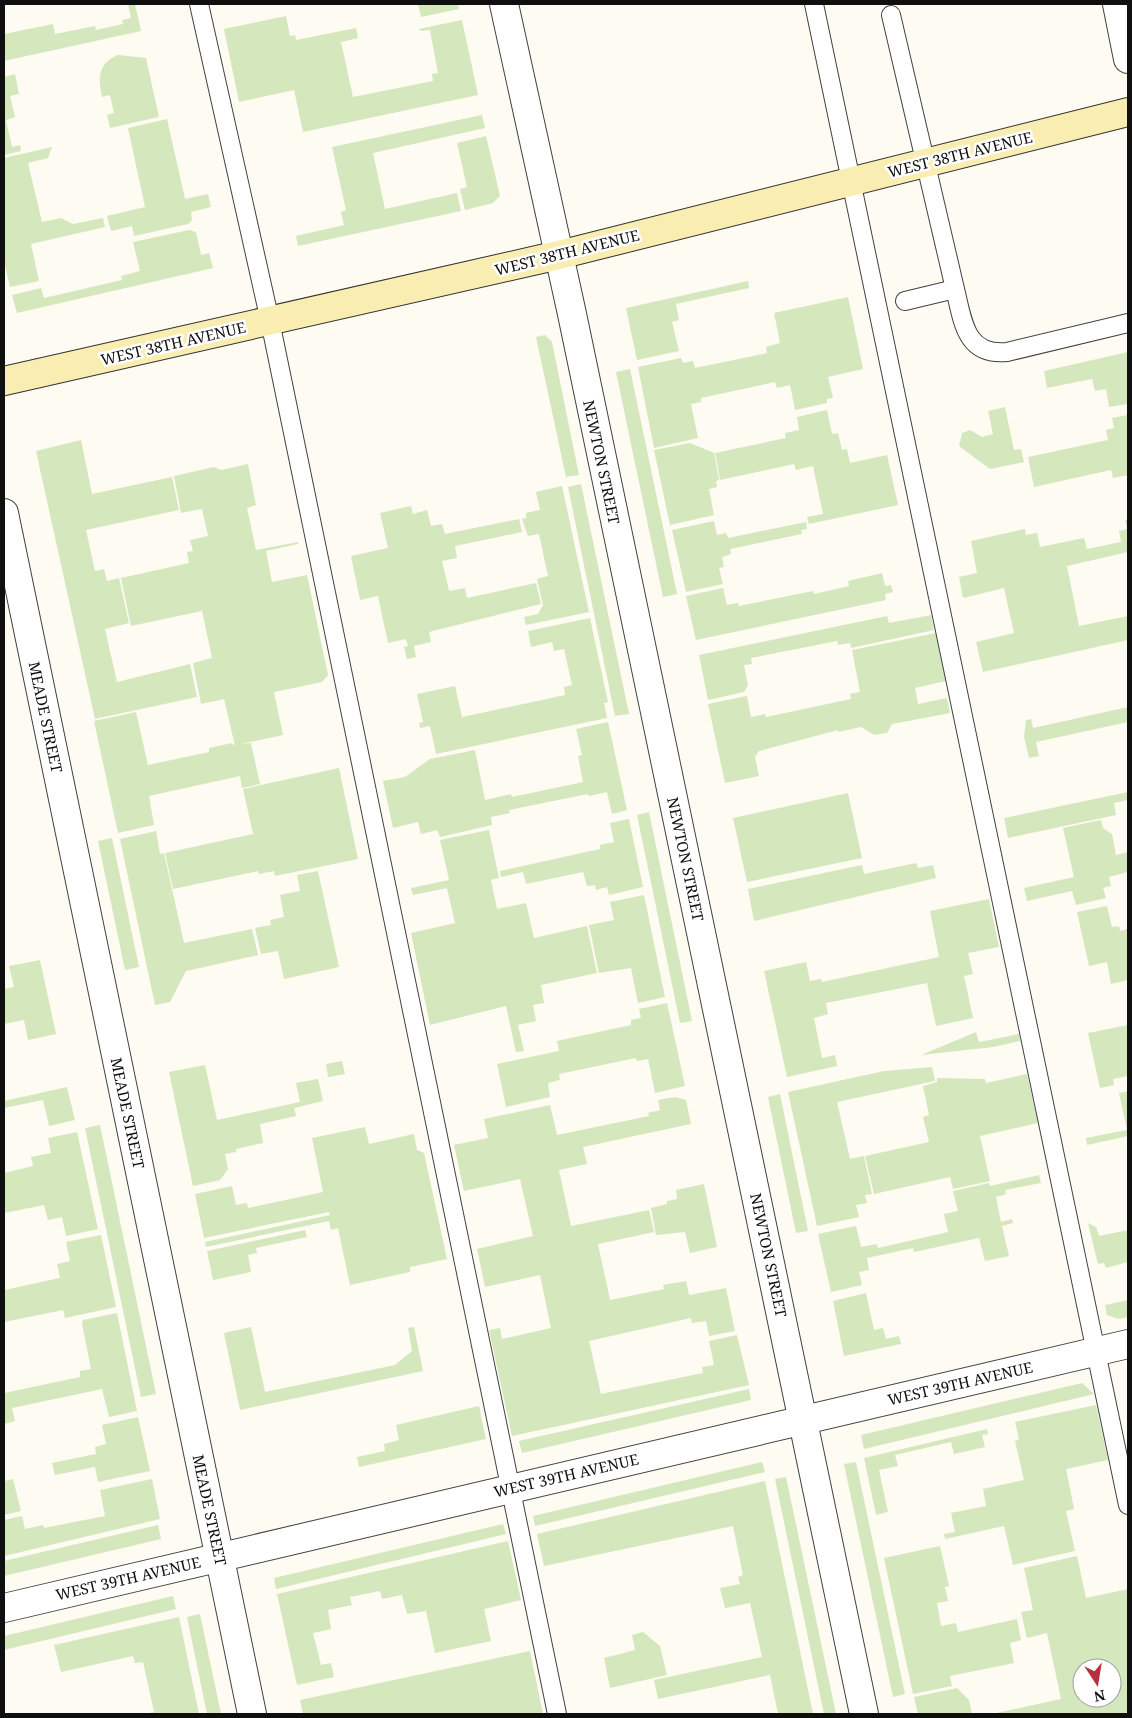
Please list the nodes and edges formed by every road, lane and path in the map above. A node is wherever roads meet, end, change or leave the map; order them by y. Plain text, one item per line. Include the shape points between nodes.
1 (199, 4) edge
2 (504, 4) edge
3 (814, 4) edge
4 (1116, 4) edge
5 (891, 15) dead end
6 (1128, 59) edge
7 (1128, 112) edge
8 (925, 163) junction
9 (853, 181) junction
10 (559, 255) junction
11 (955, 289) junction
12 (905, 301) dead end
13 (270, 321) junction
14 (1128, 323) edge
15 (4, 381) edge
16 (4, 513) edge
17 (1128, 1344) edge
18 (1096, 1351) junction
19 (803, 1420) junction
20 (510, 1488) junction
21 (1128, 1505) edge
22 (219, 1557) junction
23 (4, 1608) edge
24 (252, 1714) edge
25 (557, 1714) edge
26 (864, 1714) edge

1 - 13 lane
2 - 10 street, NEWTON STREET
3 - 9 lane
4 - 6 street
5 - 8 lane
7 - 8 main road, WEST 38TH AVENUE
8 - 9 main road, WEST 38TH AVENUE
8 - 11 lane
9 - 10 main road, WEST 38TH AVENUE
9 - 18 lane
10 - 13 main road, WEST 38TH AVENUE
10 - 19 street, NEWTON STREET
11 - 12 lane
11 - 14 lane via 967,333 977,345 991,352 1007,352
13 - 15 main road, WEST 38TH AVENUE
13 - 20 lane
16 - 22 street, MEADE STREET
17 - 18 street, WEST 39TH AVENUE
18 - 19 street, WEST 39TH AVENUE
18 - 21 lane
19 - 20 street, WEST 39TH AVENUE
19 - 26 street, NEWTON STREET
20 - 22 street, WEST 39TH AVENUE
20 - 25 lane
22 - 23 street, WEST 39TH AVENUE
22 - 24 street, MEADE STREET

